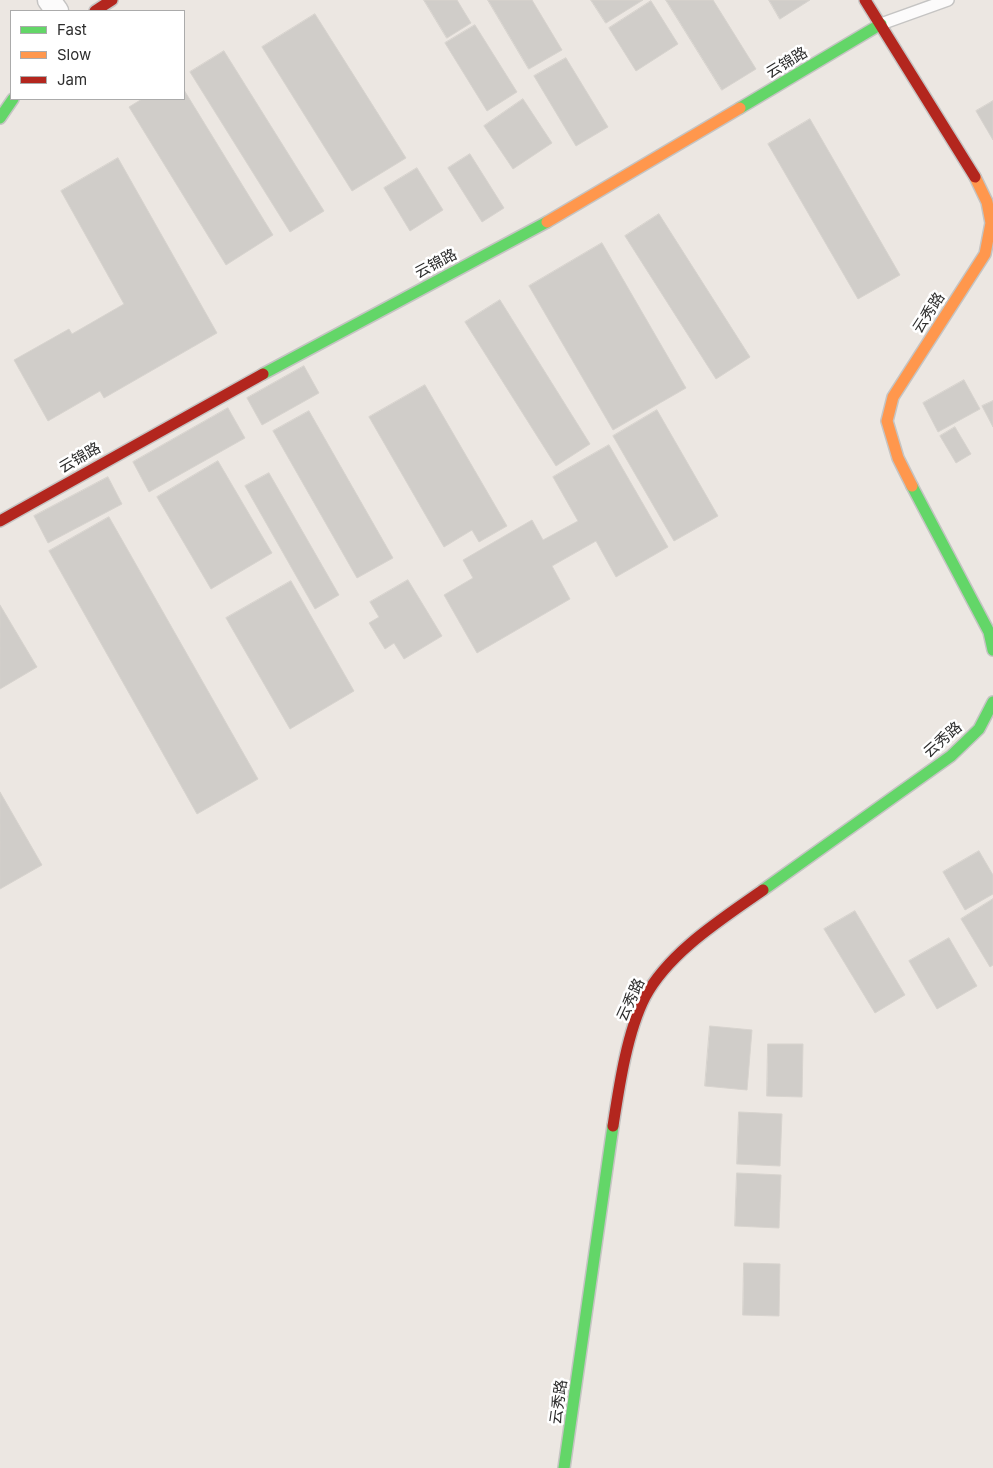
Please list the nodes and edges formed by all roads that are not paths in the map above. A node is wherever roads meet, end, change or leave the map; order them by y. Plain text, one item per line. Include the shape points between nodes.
1 (112, 0) edge
2 (865, 0) edge
3 (948, 0) edge
4 (97, 10) edge
5 (881, 24) junction
6 (12, 100) edge
7 (0, 118) edge
8 (0, 521) edge
9 (993, 650) edge
10 (993, 702) edge
11 (564, 1468) edge

1 - 4 street
2 - 5 street, 云秀路
3 - 5 lane
5 - 8 street, 云锦路 via 569,210 210,402
5 - 9 street, 云秀路 via 970,167 987,202 991,223 985,254 893,397 887,421 898,458 989,632
6 - 7 street
10 - 11 street, 云秀路 via 979,729 951,756 718,922 678,955 646,997 628,1044 616,1112

